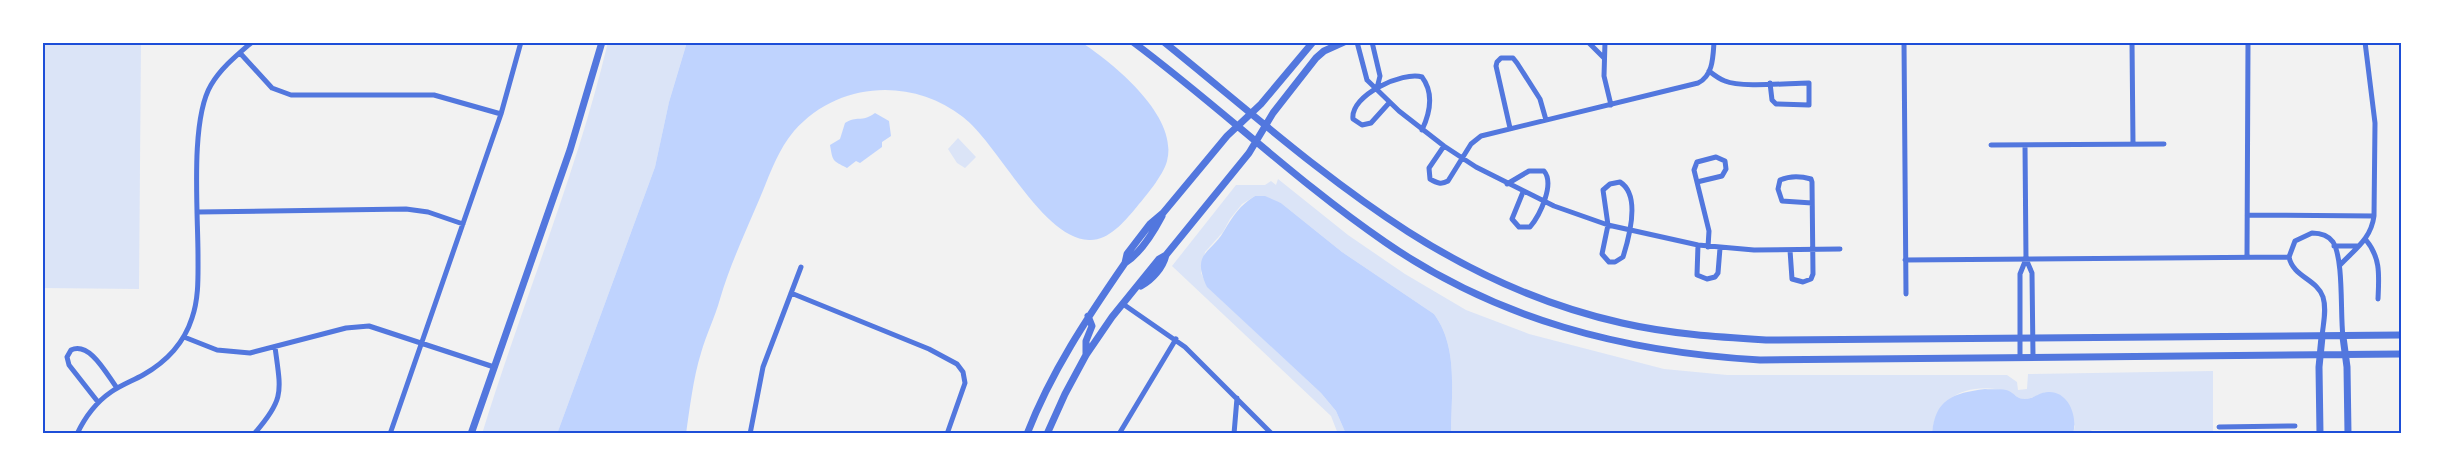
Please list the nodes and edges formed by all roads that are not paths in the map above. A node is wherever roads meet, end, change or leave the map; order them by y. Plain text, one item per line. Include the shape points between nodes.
1 (252, 42) edge
2 (521, 42) edge
3 (602, 42) edge
4 (1133, 42) edge
5 (1164, 42) edge
6 (1313, 42) edge
7 (1344, 42) edge
8 (1357, 42) edge
9 (1372, 42) edge
10 (1588, 42) edge
11 (1605, 42) edge
12 (1714, 42) edge
13 (1904, 42) edge
14 (2132, 42) edge
15 (2248, 42) edge
16 (2365, 42) edge
17 (240, 53) junction
18 (1604, 58) junction
19 (1709, 71) junction
20 (1770, 83) junction
21 (1377, 88) junction
22 (1389, 103) junction
23 (1611, 105) junction
24 (1251, 113) junction
25 (501, 114) junction
26 (1546, 120) junction
27 (1266, 125) junction
28 (1237, 126) junction
29 (1510, 128) junction
30 (1422, 130) junction
31 (1256, 142) junction
32 (2133, 144) junction
33 (2164, 144) dead end
34 (1991, 145) dead end
35 (2025, 145) junction
36 (1444, 146) junction
37 (1462, 158) junction
38 (1697, 182) junction
39 (1507, 184) junction
40 (1523, 192) junction
41 (1543, 201) junction
42 (1812, 203) junction
43 (198, 212) junction
44 (2247, 215) junction
45 (2373, 216) junction
46 (463, 224) junction
47 (1608, 225) junction
48 (1630, 231) junction
49 (2366, 240) junction
50 (1698, 245) junction
51 (2334, 246) junction
52 (2359, 246) junction
53 (1708, 247) junction
54 (1720, 248) junction
55 (1812, 249) junction
56 (1840, 249) dead end
57 (1790, 250) junction
58 (2247, 257) junction
59 (2289, 257) junction
60 (2026, 259) junction
61 (1905, 260) junction
62 (2340, 265) junction
63 (801, 267) dead end
64 (791, 293) junction
65 (1906, 294) dead end
66 (2379, 299) dead end
67 (1123, 304) junction
68 (1088, 316) junction
69 (2401, 335) edge
70 (184, 336) junction
71 (2322, 336) junction
72 (2343, 336) junction
73 (2020, 338) junction
74 (2033, 338) junction
75 (1176, 339) junction
76 (421, 342) junction
77 (275, 348) junction
78 (2319, 354) junction
79 (2346, 354) junction
80 (2401, 354) edge
81 (1086, 355) junction
82 (2020, 357) junction
83 (2033, 357) junction
84 (494, 367) junction
85 (117, 388) junction
86 (1237, 398) junction
87 (98, 402) junction
88 (2254, 426) junction
89 (2295, 426) dead end
90 (2219, 427) dead end
91 (77, 434) edge
92 (254, 434) edge
93 (390, 434) edge
94 (471, 434) edge
95 (750, 434) edge
96 (947, 434) edge
97 (1027, 434) edge
98 (1047, 434) edge
99 (1119, 434) edge
100 (1234, 434) edge
101 (1272, 434) edge
102 (2254, 434) edge
103 (2320, 434) edge
104 (2348, 434) edge

1 - 17 street
2 - 25 street
3 - 84 street via 570,150
4 - 28 street
5 - 24 street
6 - 24 street
7 - 27 street via 1316,58
8 - 21 street via 1366,80
9 - 21 street via 1380,76
10 - 18 street
11 - 18 street
12 - 19 street
13 - 61 street
14 - 32 street
15 - 44 street
16 - 45 street via 2374,123
17 - 25 street via 272,88 291,95 428,94
17 - 43 street via 219,72 202,106
18 - 23 street via 1605,87
19 - 20 street via 1732,83
19 - 23 street via 1698,83
20 - 20 street via 1809,83 1809,105 1776,104
21 - 22 street
21 - 22 street via 1355,108 1353,119 1362,125 1371,123
21 - 30 street via 1401,79 1422,77 1430,114
22 - 30 street
23 - 26 street
24 - 27 street
24 - 28 street
25 - 46 street
26 - 29 street
26 - 29 street via 1540,99 1517,63 1513,58 1501,58 1496,66
27 - 31 street
27 - 73 street via 1390,222 1445,255 1524,293 1598,317 1683,334 1766,340
28 - 31 street
28 - 68 street via 1145,230
29 - 37 street via 1476,139
30 - 36 street
31 - 67 street via 1166,255 1164,263
31 - 82 street via 1354,220 1415,261 1507,307 1586,334 1654,350 1742,359
32 - 33 street
32 - 35 street
34 - 35 street
35 - 60 street
36 - 37 street
36 - 37 street via 1429,168 1430,179 1437,183 1448,181
37 - 39 street
38 - 38 street via 1697,162 1716,157 1725,161 1722,176
38 - 53 street via 1709,231
39 - 40 street
39 - 41 street via 1521,174 1544,171 1549,190
40 - 41 street
40 - 41 street via 1512,219 1519,227 1530,227
41 - 47 street
42 - 42 street via 1782,201 1780,180 1810,179
42 - 55 street
43 - 46 street via 406,210
43 - 70 street via 196,304
44 - 45 street
44 - 58 street
45 - 49 street
46 - 76 street
47 - 48 street
47 - 48 street via 1602,254 1609,261 1623,257
47 - 48 street via 1603,190 1620,182 1628,193
48 - 50 street
49 - 52 street
49 - 66 street via 2378,261
50 - 53 street
50 - 54 street via 1697,275 1707,279 1718,273
51 - 52 street
51 - 59 street via 2323,234 2308,233 2295,241
51 - 62 street
52 - 62 street
53 - 54 street
54 - 57 street
55 - 56 street
55 - 57 street
55 - 57 street via 1813,274 1803,282 1792,279
58 - 59 street
58 - 60 street
59 - 71 street via 2295,269 2322,296
60 - 61 street
60 - 73 street via 2020,274
60 - 74 street via 2032,273
61 - 65 street
62 - 72 street
63 - 64 street
64 - 95 street via 763,367
64 - 96 street via 955,362 963,372 964,386
67 - 75 street
67 - 81 street
68 - 81 street via 1092,326
68 - 97 street via 1056,370
69 - 72 street
70 - 77 street via 231,352
70 - 85 street via 157,366
71 - 72 street
71 - 74 street
71 - 78 street
72 - 79 street
73 - 74 street
73 - 82 street
74 - 83 street
75 - 86 street
75 - 99 street
76 - 77 street via 364,326
76 - 84 street
76 - 93 street
77 - 92 street via 279,399
78 - 79 street
78 - 83 street
78 - 103 street
79 - 80 street
79 - 104 street
81 - 98 street
82 - 83 street
84 - 94 street
85 - 87 street
85 - 87 street via 88,351 71,350 67,357 69,365
86 - 100 street
86 - 101 street
87 - 91 street
88 - 89 street
88 - 90 street
88 - 102 street

